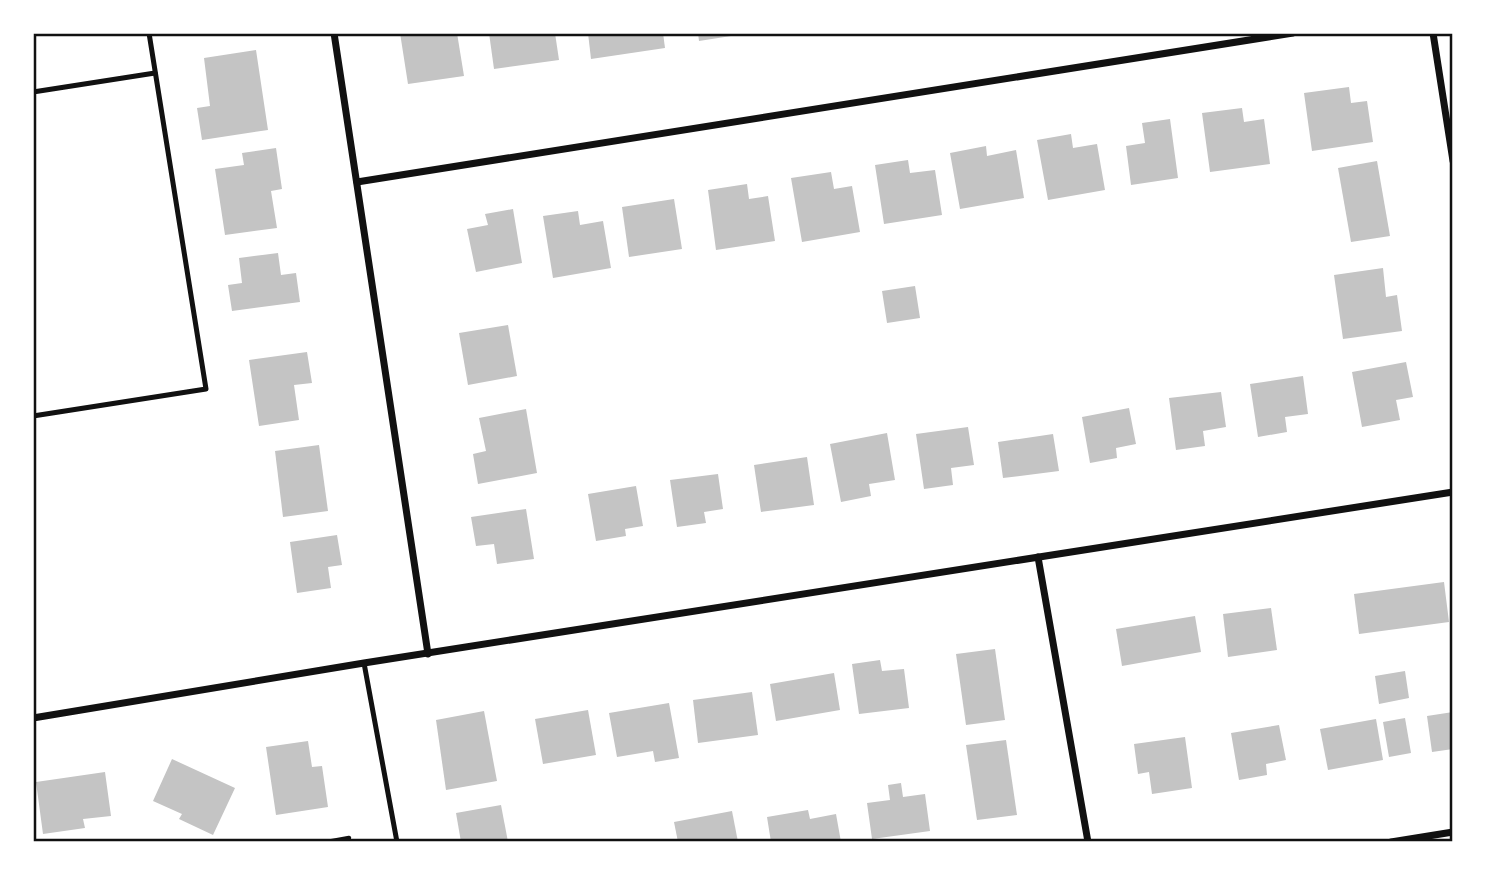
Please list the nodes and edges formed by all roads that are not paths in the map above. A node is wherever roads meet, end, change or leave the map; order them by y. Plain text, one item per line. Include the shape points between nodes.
1 (149, 33) edge
2 (334, 33) edge
3 (1293, 33) edge
4 (1433, 33) edge
5 (155, 73) junction
6 (33, 92) edge
7 (1453, 161) edge
8 (357, 181) junction
9 (33, 416) edge
10 (1453, 492) edge
11 (1038, 557) junction
12 (428, 654) junction
13 (364, 663) junction
14 (33, 718) edge
15 (1453, 832) edge
16 (397, 842) edge
17 (1088, 842) edge
18 (1391, 842) edge

1 - 5 lane
2 - 8 street
3 - 8 street
4 - 7 street
5 - 6 lane
5 - 9 lane via 206,389
8 - 12 street
10 - 11 street
11 - 12 street
11 - 17 street
12 - 13 street
13 - 14 street
13 - 16 lane
15 - 18 street

